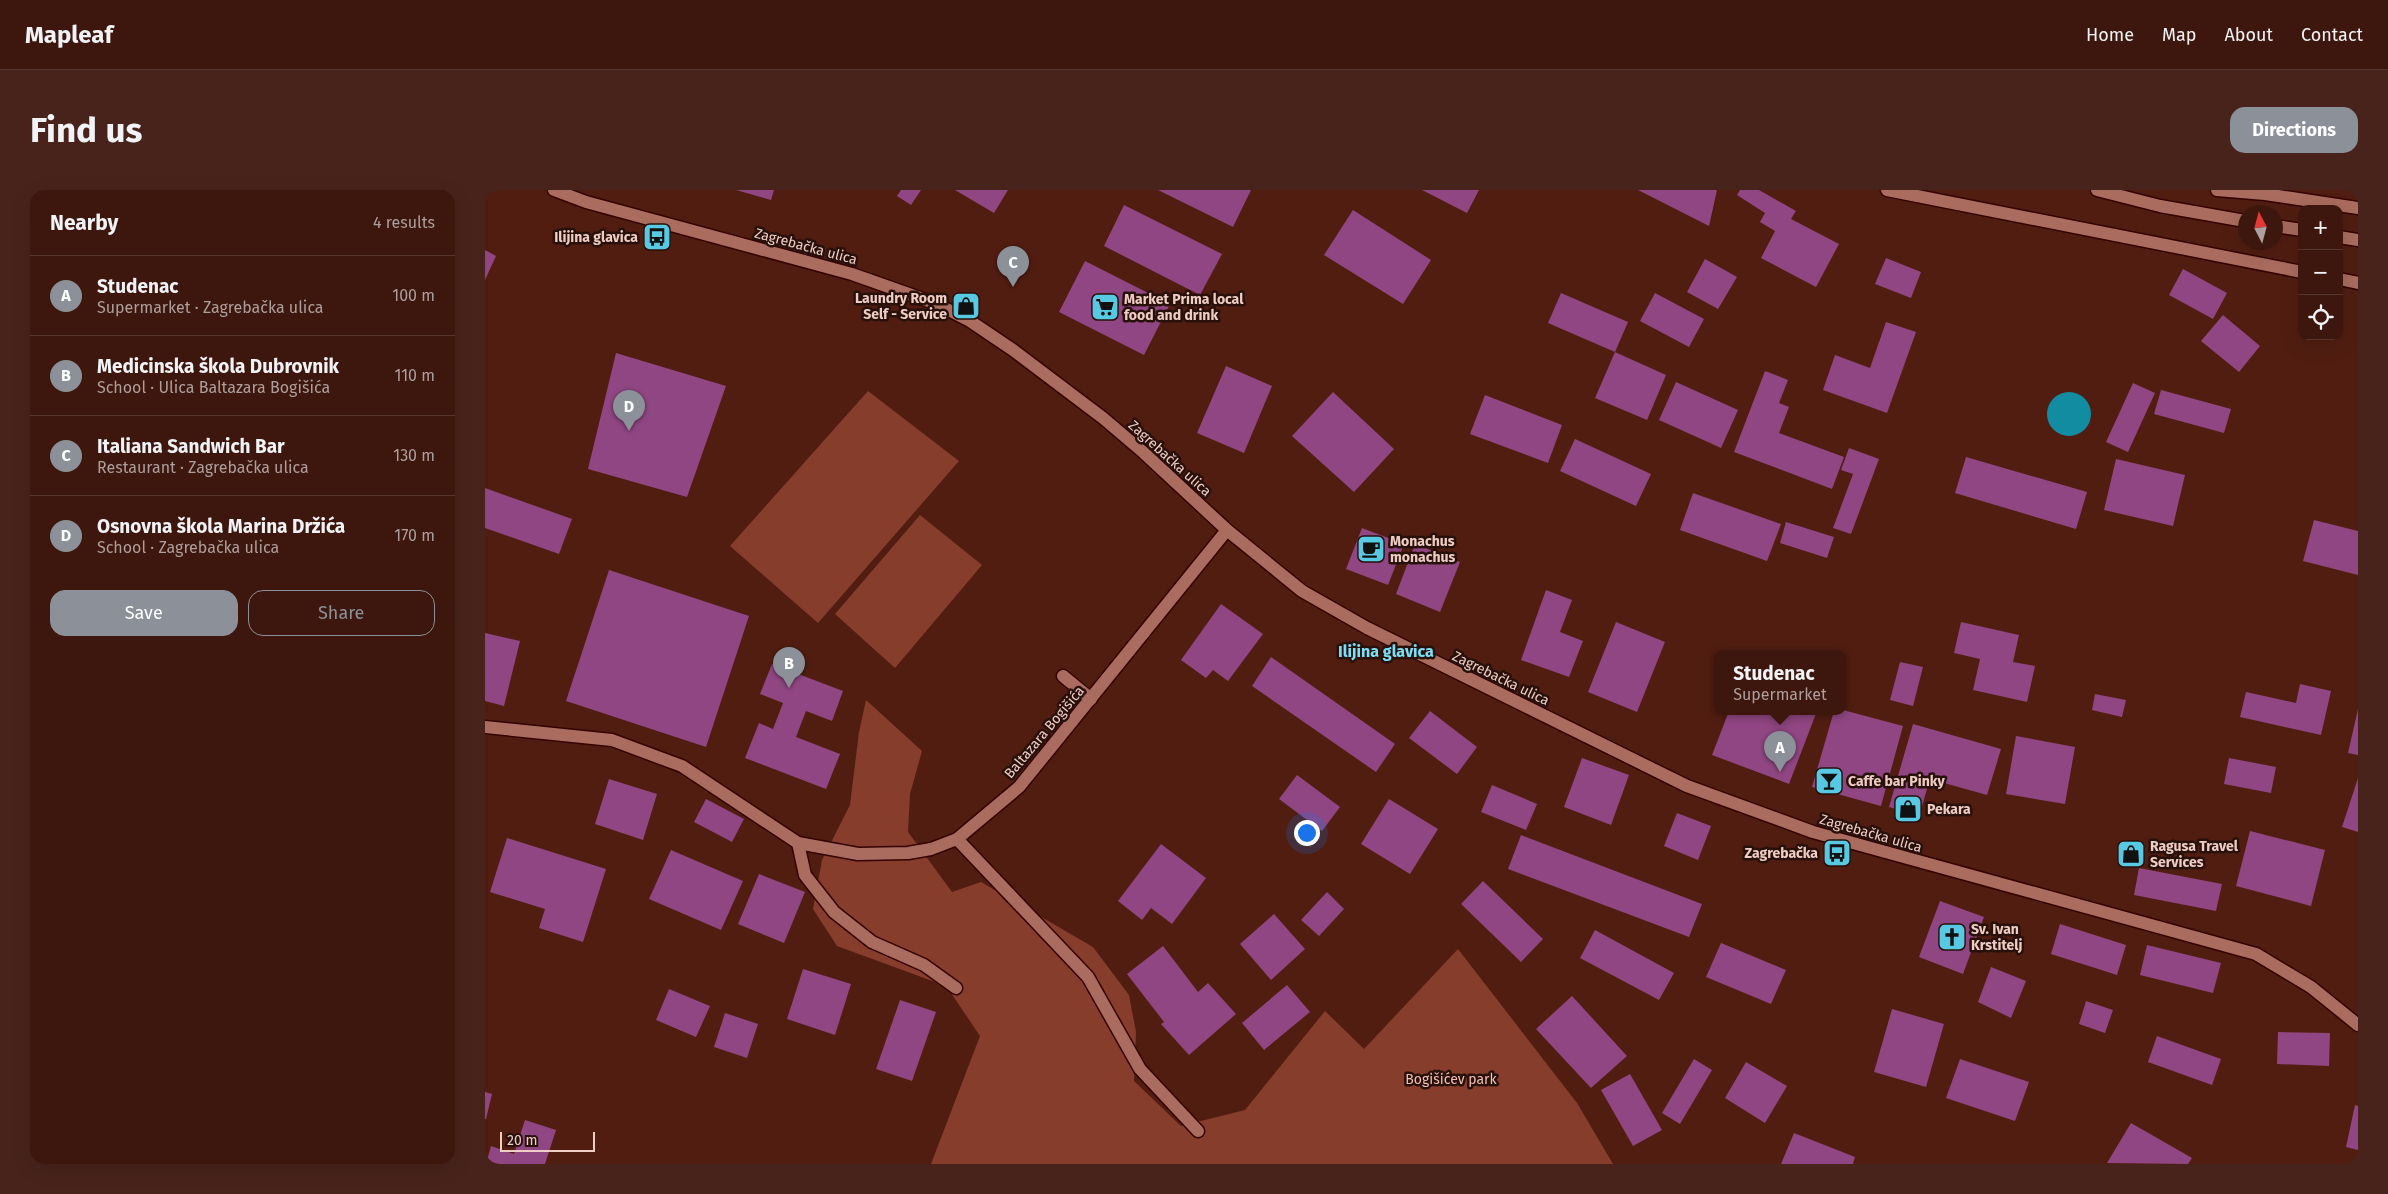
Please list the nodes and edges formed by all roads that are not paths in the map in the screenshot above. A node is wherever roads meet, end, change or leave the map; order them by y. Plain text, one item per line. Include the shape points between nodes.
1 (553, 190) edge
2 (1887, 190) edge
3 (2097, 190) edge
4 (2217, 190) edge
5 (2288, 190) edge
6 (2265, 194) junction
7 (2358, 208) edge
8 (2238, 220) edge
9 (2283, 227) edge
10 (2298, 229) edge
11 (2343, 238) edge
12 (2358, 240) edge
13 (2298, 271) edge
14 (2343, 280) edge
15 (2358, 283) edge
16 (1227, 530) junction
17 (1063, 676) dead end
18 (1091, 699) junction
19 (485, 727) edge
20 (957, 839) junction
21 (798, 843) junction
22 (956, 988) dead end
23 (2358, 1025) edge
24 (1198, 1131) dead end

1 - 16 street, Zagrebačka ulica via 586,202 852,274 937,304 970,321 1013,350 1103,418
2 - 13 street
3 - 8 street via 2160,206
4 - 6 street
5 - 6 street
6 - 7 street
9 - 10 street
11 - 12 street
14 - 15 street
16 - 18 street, Baltazara Bogišića
16 - 23 street, Zagrebačka ulica via 1302,591 1367,628 1687,786 1813,832 2256,954 2311,987
17 - 18 street
18 - 20 street, Baltazara Bogišića via 1019,787
19 - 21 street via 612,740 682,766
20 - 21 street, Baltazara Bogišića via 931,849 888,854 858,854
20 - 24 street via 1088,976 1140,1069
21 - 22 street via 805,875 833,912 872,942 924,965

